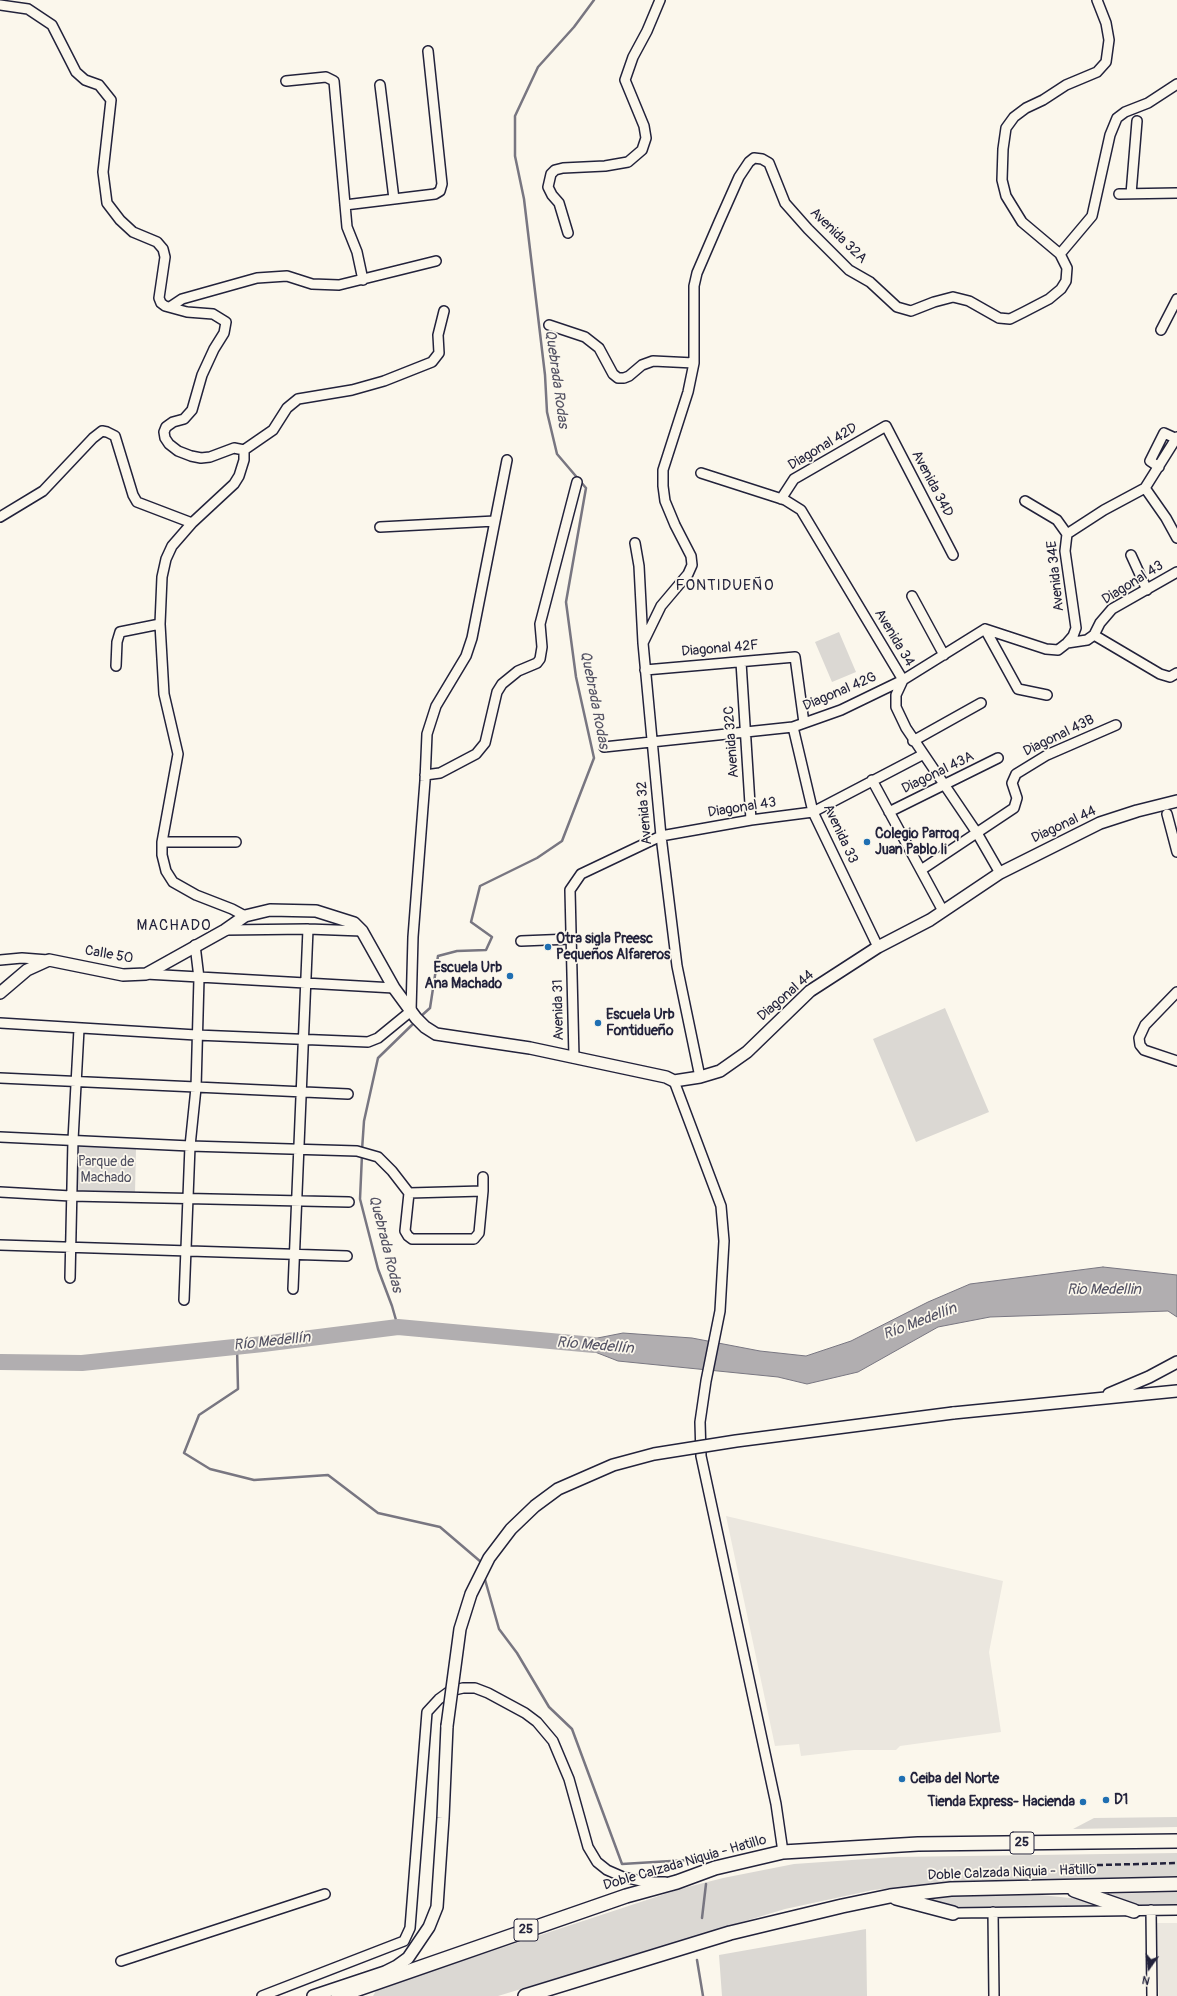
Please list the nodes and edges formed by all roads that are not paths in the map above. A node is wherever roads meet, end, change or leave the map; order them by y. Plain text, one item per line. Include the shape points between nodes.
1 (660, 0) edge
2 (1097, 0) edge
3 (0, 5) edge
4 (428, 51) dead end
5 (286, 81) dead end
6 (1177, 84) edge
7 (380, 85) dead end
8 (1138, 121) dead end
9 (1177, 193) edge
10 (1119, 194) dead end
11 (1132, 194) junction
12 (394, 199) junction
13 (346, 205) junction
14 (568, 233) dead end
15 (1060, 254) junction
16 (436, 261) dead end
17 (363, 280) junction
18 (1177, 300) edge
19 (170, 307) junction
20 (444, 311) dead end
21 (549, 325) dead end
22 (1161, 330) dead end
23 (694, 363) junction
24 (886, 426) joint
25 (1176, 438) edge
26 (244, 450) junction
27 (507, 460) dead end
28 (701, 473) dead end
29 (576, 482) dead end
30 (1145, 488) junction
31 (781, 499) junction
32 (1025, 502) dead end
33 (0, 517) edge
34 (495, 521) junction
35 (192, 524) junction
36 (380, 527) dead end
37 (1067, 534) junction
38 (1177, 538) edge
39 (636, 544) dead end
40 (953, 555) dead end
41 (1131, 555) dead end
42 (1177, 572) edge
43 (1147, 590) junction
44 (912, 596) dead end
45 (160, 624) junction
46 (985, 629) junction
47 (1094, 635) junction
48 (643, 643) junction
49 (1068, 643) junction
50 (944, 655) junction
51 (741, 662) junction
52 (116, 666) dead end
53 (645, 670) junction
54 (1177, 673) edge
55 (903, 680) junction
56 (1047, 695) dead end
57 (981, 703) dead end
58 (804, 723) junction
59 (1116, 725) dead end
60 (793, 727) junction
61 (746, 733) junction
62 (913, 741) junction
63 (653, 742) junction
64 (604, 747) dead end
65 (922, 754) junction
66 (998, 758) dead end
67 (425, 775) junction
68 (872, 780) junction
69 (945, 786) junction
70 (1177, 801) edge
71 (813, 812) junction
72 (889, 812) junction
73 (1167, 814) dead end
74 (751, 820) junction
75 (977, 833) junction
76 (661, 836) junction
77 (162, 842) junction
78 (236, 842) dead end
79 (1177, 852) edge
80 (921, 870) junction
81 (1000, 873) junction
82 (570, 890) joint
83 (943, 911) junction
84 (245, 916) junction
85 (308, 929) junction
86 (225, 930) junction
87 (362, 931) junction
88 (571, 939) junction
89 (521, 941) dead end
90 (195, 945) junction
91 (878, 947) junction
92 (0, 960) edge
93 (49, 960) junction
94 (146, 974) junction
95 (199, 978) junction
96 (306, 983) junction
97 (394, 988) junction
98 (1177, 992) edge
99 (0, 993) edge
100 (413, 1015) junction
101 (0, 1024) edge
102 (79, 1029) junction
103 (436, 1034) joint
104 (196, 1035) junction
105 (304, 1040) junction
106 (574, 1058) junction
107 (1177, 1061) edge
108 (700, 1077) junction
109 (0, 1078) edge
110 (674, 1081) junction
111 (77, 1083) junction
112 (196, 1088) junction
113 (300, 1092) junction
114 (348, 1094) dead end
115 (0, 1137) edge
116 (73, 1140) junction
117 (190, 1146) junction
118 (298, 1149) junction
119 (483, 1177) dead end
120 (483, 1191) junction
121 (0, 1192) edge
122 (409, 1193) junction
123 (71, 1196) junction
124 (190, 1200) junction
125 (296, 1202) junction
126 (349, 1202) dead end
127 (0, 1245) edge
128 (69, 1248) junction
129 (188, 1251) junction
130 (294, 1254) junction
131 (347, 1256) dead end
132 (70, 1278) dead end
133 (293, 1289) dead end
134 (184, 1300) dead end
135 (1177, 1362) edge
136 (1177, 1391) edge
137 (1093, 1399) junction
138 (1177, 1841) edge
139 (784, 1852) junction
140 (677, 1882) junction
141 (1177, 1884) edge
142 (1067, 1887) junction
143 (325, 1894) dead end
144 (890, 1896) junction
145 (1151, 1910) junction
146 (1177, 1910) edge
147 (1134, 1911) junction
148 (993, 1912) junction
149 (953, 1913) joint
150 (121, 1961) dead end
151 (262, 1996) edge
152 (313, 1996) edge
153 (338, 1996) edge
154 (525, 1996) edge
155 (994, 1996) edge
156 (1152, 1996) edge

1 - 14 street via 633,57 626,80 644,126 646,138 642,150 628,162 563,168 551,174 548,187 559,203
2 - 15 street, Avenida 32A via 1106,23 1109,40 1106,62 1097,72 1066,85 1014,117 1006,128 1002,180 1006,196 1022,222
3 - 19 street via 28,9 52,25 76,72 106,91 111,100 103,172 107,204 133,232 157,242 163,249 165,257 159,298 165,306
4 - 12 street via 442,184 440,191 435,194
5 - 13 street via 326,77 334,81
6 - 15 street via 1148,103 1117,118 1110,135 1092,216
7 - 12 street
8 - 11 street
9 - 11 street
10 - 11 street
12 - 13 street
13 - 17 street via 347,227 357,252
15 - 23 street, Avenida 32A via 1067,268 1066,281 1061,289 1049,299 1010,319 999,318 969,301 953,298 911,311 906,310 897,307 870,282 849,270 785,203 769,163 754,158 740,177 697,273 694,286
16 - 17 street
17 - 19 street via 324,285 287,276 257,278 182,299
18 - 22 street
19 - 26 street via 187,312 213,314 226,322 226,327 202,375 192,410 184,419 166,427 165,438 178,451 201,458 228,449
20 - 26 street via 438,335 439,353 432,362 384,381 352,390 298,399 287,408 273,430
21 - 23 street via 585,336 599,348 613,374 618,378 629,376 642,365 653,361
23 - 48 street, Avenida 32A via 663,476 665,501 691,556 692,565 688,574 661,606
24 - 31 street, Diagonal 42D via 794,479
24 - 40 street, Avenida 34D
25 - 30 street
26 - 35 street via 239,476
27 - 34 street
28 - 31 street, Avenida 34
29 - 67 street via 540,624 540,658 537,663 518,671 502,684 497,692 485,743 476,754 440,773
30 - 37 street
30 - 38 street
31 - 55 street, Avenida 34 via 801,510
32 - 37 street, Avenida 34E via 1057,520
33 - 35 street via 43,491 93,438 107,432 115,436 137,502
34 - 36 street
34 - 67 street via 472,638 466,656 436,706 427,734
35 - 45 street via 172,546 166,559 162,577
37 - 49 street, Avenida 34E via 1065,551 1076,628
39 - 48 street, Avenida 32 via 642,596
41 - 43 street
42 - 43 street, Diagonal 43
43 - 47 street, Diagonal 43 via 1112,609
44 - 50 street
45 - 52 street via 120,632 116,642
45 - 77 street via 164,694 178,754
46 - 49 street via 1046,649 1058,650
46 - 50 street, Diagonal 42G
46 - 56 street via 1018,689
47 - 49 street via 1087,640
47 - 54 street via 1160,674 1170,676
48 - 53 street, Avenida 32
50 - 55 street, Diagonal 42G
51 - 53 street, Diagonal 42F
51 - 58 street, Diagonal 42F via 793,656 797,658
51 - 61 street, Avenida 32C
53 - 63 street, Avenida 32
55 - 58 street, Diagonal 42G via 841,710
55 - 62 street, Avenida 34 via 896,695 896,707
57 - 62 street
58 - 60 street, Diagonal 42G
59 - 75 street, Diagonal 43B via 1047,755 1016,774 1013,779 1017,798 1014,808
60 - 61 street, Diagonal 42G
60 - 71 street, Avenida 33
61 - 63 street, Diagonal 42G
61 - 74 street, Avenida 32C
62 - 65 street, Avenida 34
63 - 64 street, Diagonal 42G
63 - 76 street, Avenida 32
65 - 68 street, Diagonal 43
65 - 69 street, Avenida 34
66 - 69 street, Diagonal 43A
67 - 100 street via 414,938
68 - 71 street, Diagonal 43
68 - 72 street
69 - 72 street, Diagonal 43A
69 - 75 street, Avenida 34
70 - 81 main road, Diagonal 44 via 1100,823
71 - 74 street, Diagonal 43
71 - 91 street, Avenida 33
72 - 80 street
73 - 79 street
74 - 76 street, Diagonal 43
75 - 80 street
75 - 81 street, Avenida 34
76 - 82 street, Diagonal 43 via 586,871 577,878
76 - 108 street, Avenida 32 via 677,966
77 - 78 street
77 - 84 street via 166,871 173,882
80 - 83 street
81 - 83 main road, Diagonal 44
82 - 88 street, Avenida 31
83 - 91 main road, Diagonal 44
84 - 86 main road, Calle 50
84 - 87 main road, Calle 50 via 270,910 316,911 354,923
85 - 86 street
85 - 87 street
85 - 96 street
86 - 90 main road, Calle 50
87 - 97 main road, Calle 50
88 - 89 street
88 - 106 street, Avenida 31
90 - 94 main road, Calle 50
90 - 95 street
91 - 108 main road, Diagonal 44 via 810,991 747,1052 720,1071
92 - 93 street
93 - 94 main road, Calle 50 via 123,975
93 - 99 main road via 27,970
94 - 95 street
95 - 96 street
95 - 104 street
96 - 97 street
96 - 105 street
97 - 100 main road, Calle 50
98 - 107 street via 1145,1025 1139,1038 1144,1050
100 - 103 main road, Calle 50
100 - 105 street via 368,1042
101 - 102 street
102 - 104 street
102 - 111 street
103 - 106 main road, Diagonal 44 via 530,1048
104 - 105 street
104 - 112 street
105 - 113 street
106 - 110 main road, Diagonal 44 via 666,1077
108 - 110 main road, Diagonal 44
109 - 111 street
110 - 139 street via 721,1206 724,1241 720,1311 700,1422 701,1456 776,1804
111 - 112 street
111 - 116 street
112 - 113 street
112 - 117 street
113 - 114 street
113 - 118 street
115 - 116 street
116 - 117 street
116 - 123 street
117 - 118 street
117 - 124 street
118 - 122 street via 356,1151 378,1157
118 - 125 street
119 - 120 street
120 - 122 street
120 - 122 street via 479,1233 474,1239 412,1239 405,1231
121 - 123 street
123 - 124 street
123 - 128 street
124 - 125 street
124 - 129 street
125 - 126 street
125 - 130 street
127 - 128 street
128 - 129 street
128 - 132 street
129 - 130 street
129 - 134 street
130 - 131 street
130 - 133 street
135 - 137 main road via 1134,1384
136 - 137 main road
137 - 152 main road, bridge via 736,1441 654,1454 613,1465 558,1489 535,1506 511,1529 489,1558 471,1594 460,1629 447,1726 437,1907 429,1927 408,1958 396,1966
138 - 139 highway, Doble Calzada Niquia - Hatillo / 25 via 918,1844
139 - 140 highway, Doble Calzada Niquia - Hatillo / 25 via 715,1868
140 - 151 street via 646,1882 623,1877 597,1862 588,1847 570,1779 553,1741 537,1722 525,1713 475,1688 450,1691 428,1712 410,1928 404,1941
140 - 153 highway, Doble Calzada Niquia - Hatillo / 25 via 626,1896
141 - 142 highway, Doble Calzada Niquia - Hatillo
142 - 144 highway, Doble Calzada Niquia - Hatillo via 951,1889
142 - 147 highway
143 - 150 street
144 - 149 highway
144 - 154 highway, Doble Calzada Niquia - Hatillo via 717,1938
145 - 146 street
145 - 147 street
145 - 156 street
147 - 148 street
148 - 149 street
148 - 155 street

